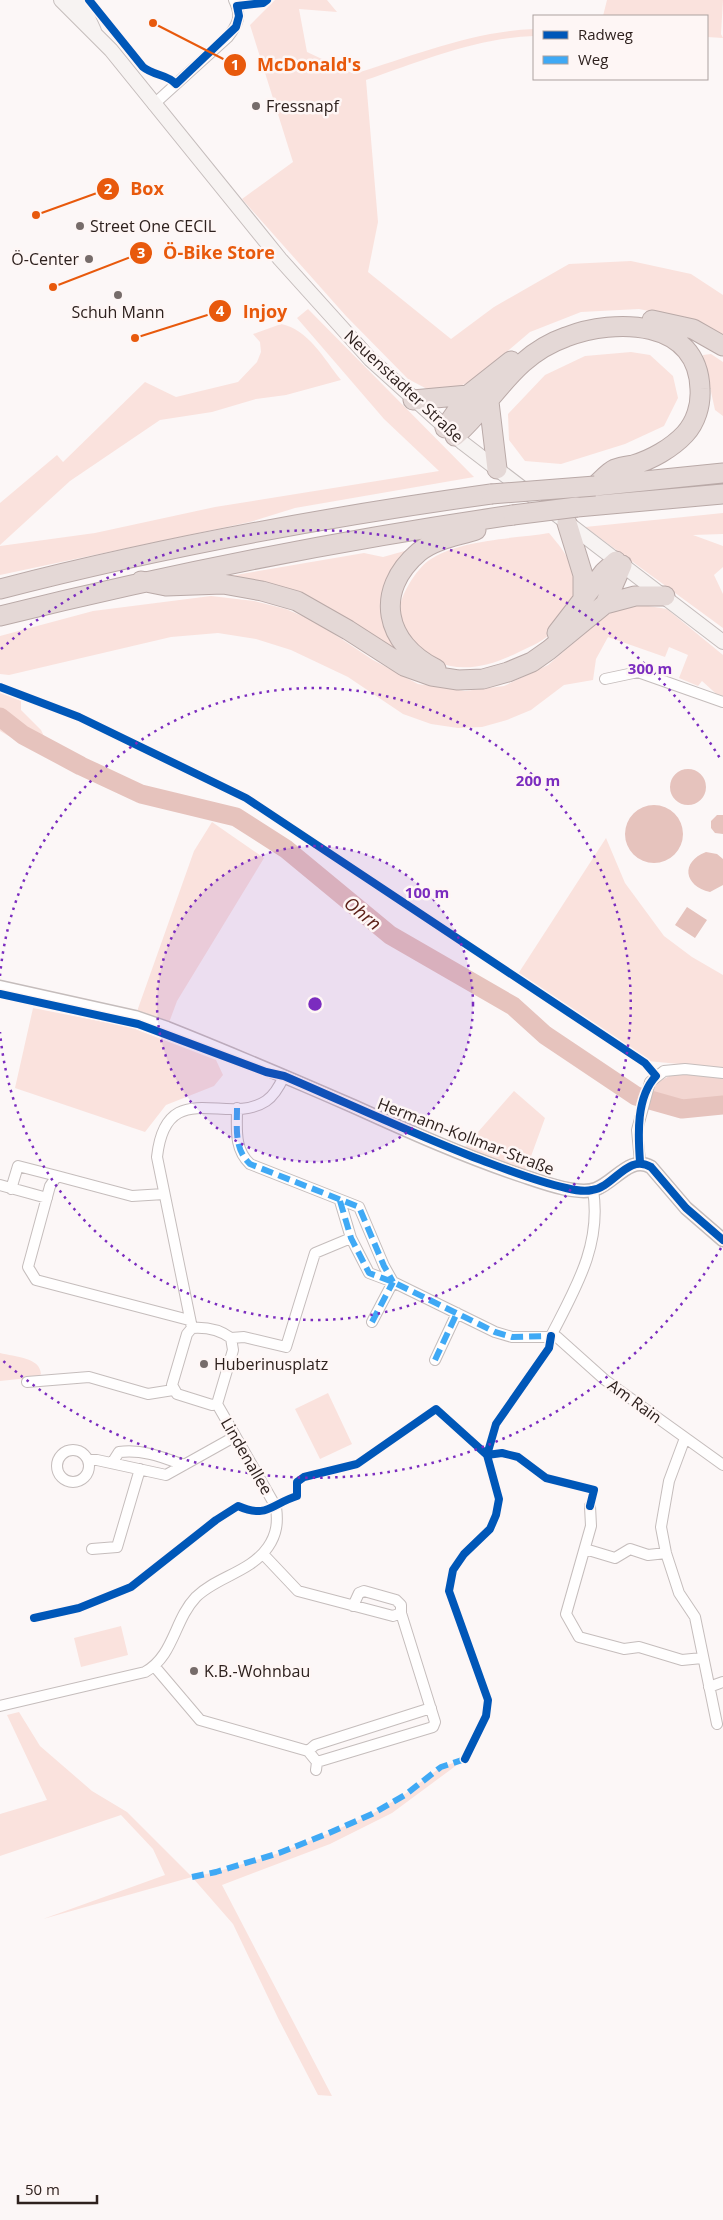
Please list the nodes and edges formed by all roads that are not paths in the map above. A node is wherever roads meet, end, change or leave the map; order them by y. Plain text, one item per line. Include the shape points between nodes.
1 (61, 0) edge
2 (77, 0) edge
3 (235, 3) edge
4 (96, 34) junction
5 (153, 105) junction
6 (723, 346) edge
7 (468, 395) junction
8 (413, 400) junction
9 (489, 402) junction
10 (450, 432) junction
11 (497, 469) junction
12 (723, 473) edge
13 (595, 486) junction
14 (723, 494) edge
15 (513, 515) junction
16 (567, 523) junction
17 (619, 563) junction
18 (142, 581) junction
19 (0, 588) edge
20 (665, 596) junction
21 (583, 599) junction
22 (605, 604) junction
23 (0, 616) edge
24 (723, 642) edge
25 (605, 679) dead end
26 (723, 702) edge
27 (0, 987) edge
28 (723, 1073) edge
29 (284, 1076) junction
30 (238, 1108) junction
31 (640, 1162) junction
32 (57, 1176) junction
33 (0, 1186) edge
34 (11, 1188) junction
35 (593, 1190) junction
36 (164, 1194) junction
37 (47, 1198) junction
38 (340, 1201) junction
39 (351, 1238) junction
40 (723, 1240) edge
41 (393, 1282) junction
42 (458, 1312) junction
43 (372, 1322) dead end
44 (191, 1324) junction
45 (551, 1336) junction
46 (231, 1338) junction
47 (436, 1360) dead end
48 (28, 1382) dead end
49 (173, 1390) junction
50 (217, 1404) junction
51 (234, 1437) junction
52 (685, 1438) junction
53 (88, 1460) dead end
54 (112, 1463) junction
55 (723, 1464) edge
56 (184, 1465) junction
57 (140, 1469) junction
58 (590, 1506) dead end
59 (92, 1549) dead end
60 (585, 1549) junction
61 (666, 1553) junction
62 (263, 1554) junction
63 (353, 1606) junction
64 (401, 1613) junction
65 (702, 1658) junction
66 (155, 1666) junction
67 (723, 1682) edge
68 (709, 1687) junction
69 (0, 1706) edge
70 (431, 1708) junction
71 (717, 1724) dead end
72 (308, 1751) junction

1 - 4 main road, Neuenstadter Straße
2 - 4 main road, Neuenstadter Straße
3 - 5 street via 239,21 228,37
4 - 5 main road, Neuenstadter Straße
5 - 8 main road, Neuenstadter Straße via 280,260 370,359
6 - 7 highway via 693,329 659,320 622,318 592,321 539,340
7 - 8 highway
7 - 10 highway
8 - 10 main road, Neuenstadter Straße
9 - 10 highway
9 - 11 highway
9 - 13 highway via 508,374 525,360 566,337 594,328 621,325 650,330 676,340 692,359 700,377 700,396 693,422 676,442 635,464 613,469
10 - 11 main road, Neuenstadter Straße
11 - 16 main road, Neuenstadter Straße
12 - 13 highway
13 - 19 highway, bridge via 491,494 302,522 104,562
14 - 15 highway, bridge
15 - 18 highway via 386,533
15 - 21 highway via 421,551 397,578 390,612 400,641 408,651 437,669 460,674 481,673 506,666 528,656 560,631
16 - 17 main road, Neuenstadter Straße
16 - 21 highway via 582,575
17 - 20 main road, Neuenstadter Straße
17 - 21 highway via 604,572
17 - 22 highway
18 - 22 highway via 166,586 223,584 297,601 404,666 432,676 458,680 483,679 532,662
18 - 23 highway
20 - 22 highway via 636,596
20 - 24 main road, Neuenstadter Straße
25 - 26 street via 638,672
27 - 29 street, Hermann-Kollmar-Straße via 135,1017
28 - 31 street via 685,1069 664,1071 650,1082 637,1130
29 - 30 street via 277,1090 265,1102
29 - 35 street, Hermann-Kollmar-Straße via 522,1176 566,1188
30 - 36 street via 188,1109 170,1121 159,1142 157,1157
30 - 38 street via 237,1133 241,1156 250,1164
31 - 35 street
31 - 40 street via 651,1167 686,1208
32 - 34 street via 18,1166
32 - 36 street via 132,1196
32 - 37 street
33 - 34 street
34 - 37 street
35 - 45 street via 595,1222 589,1258
36 - 44 street
37 - 44 street via 28,1267 36,1280
38 - 39 street
38 - 41 street via 359,1208
39 - 41 street via 369,1272
39 - 46 street via 314,1253 286,1347 244,1337
41 - 42 street
41 - 43 street
42 - 45 street via 495,1332 512,1337
42 - 47 street
44 - 46 street
44 - 49 street
45 - 52 street, Am Rain via 565,1342 605,1380
46 - 50 street via 233,1350
48 - 49 street via 89,1377 148,1394
49 - 50 street, Lindenallee via 177,1394
50 - 51 street, Lindenallee
51 - 56 street
51 - 62 street, Lindenallee via 276,1507 276,1531
52 - 55 street, Am Rain
52 - 61 street via 669,1480 664,1506 661,1528
53 - 54 street
54 - 56 street via 119,1452 134,1450
54 - 57 street
56 - 57 street via 166,1475
57 - 59 street via 117,1547
58 - 60 street via 591,1526
60 - 61 street via 615,1558 630,1549 648,1555
60 - 65 street via 566,1614 580,1637 624,1649 639,1647 682,1660
61 - 65 street via 679,1593 695,1617
62 - 63 street via 298,1591
62 - 66 street, Lindenallee via 198,1596
63 - 64 street via 393,1616
63 - 64 street via 358,1593 369,1592 396,1600 401,1605
64 - 70 street
65 - 68 street
66 - 69 street via 145,1672
66 - 72 street via 200,1720
67 - 68 street
68 - 71 street
70 - 72 street via 314,1745
70 - 72 street via 436,1722 433,1727 317,1766

